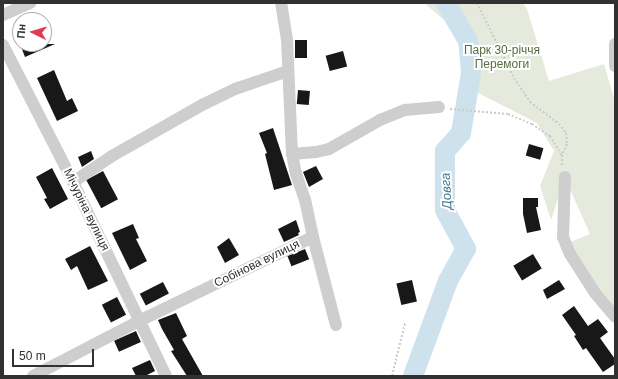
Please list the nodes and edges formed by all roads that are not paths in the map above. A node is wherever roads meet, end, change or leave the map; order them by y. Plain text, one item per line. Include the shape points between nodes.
1 (30, 3) edge
2 (281, 3) edge
3 (3, 15) edge
4 (615, 44) edge
5 (3, 46) edge
6 (615, 66) edge
7 (288, 70) junction
8 (439, 107) dead end
9 (292, 154) junction
10 (565, 177) road end
11 (73, 182) junction
12 (313, 237) junction
13 (615, 317) edge
14 (139, 321) junction
15 (336, 325) dead end
16 (33, 376) edge
17 (166, 376) edge

1 - 3 street
2 - 7 street, Собінова вулиця via 287,40
4 - 6 street
5 - 11 street, Мічуріна вулиця
7 - 9 street, Собінова вулиця
7 - 11 street via 235,89 202,105 112,156
8 - 9 street via 405,110 380,120 329,149
9 - 12 street, Собінова вулиця
10 - 13 street via 563,237 570,254 595,293
11 - 14 street, Мічуріна вулиця
12 - 14 street, Собінова вулиця
12 - 15 street
14 - 16 street, Собінова вулиця
14 - 17 street, Мічуріна вулиця

